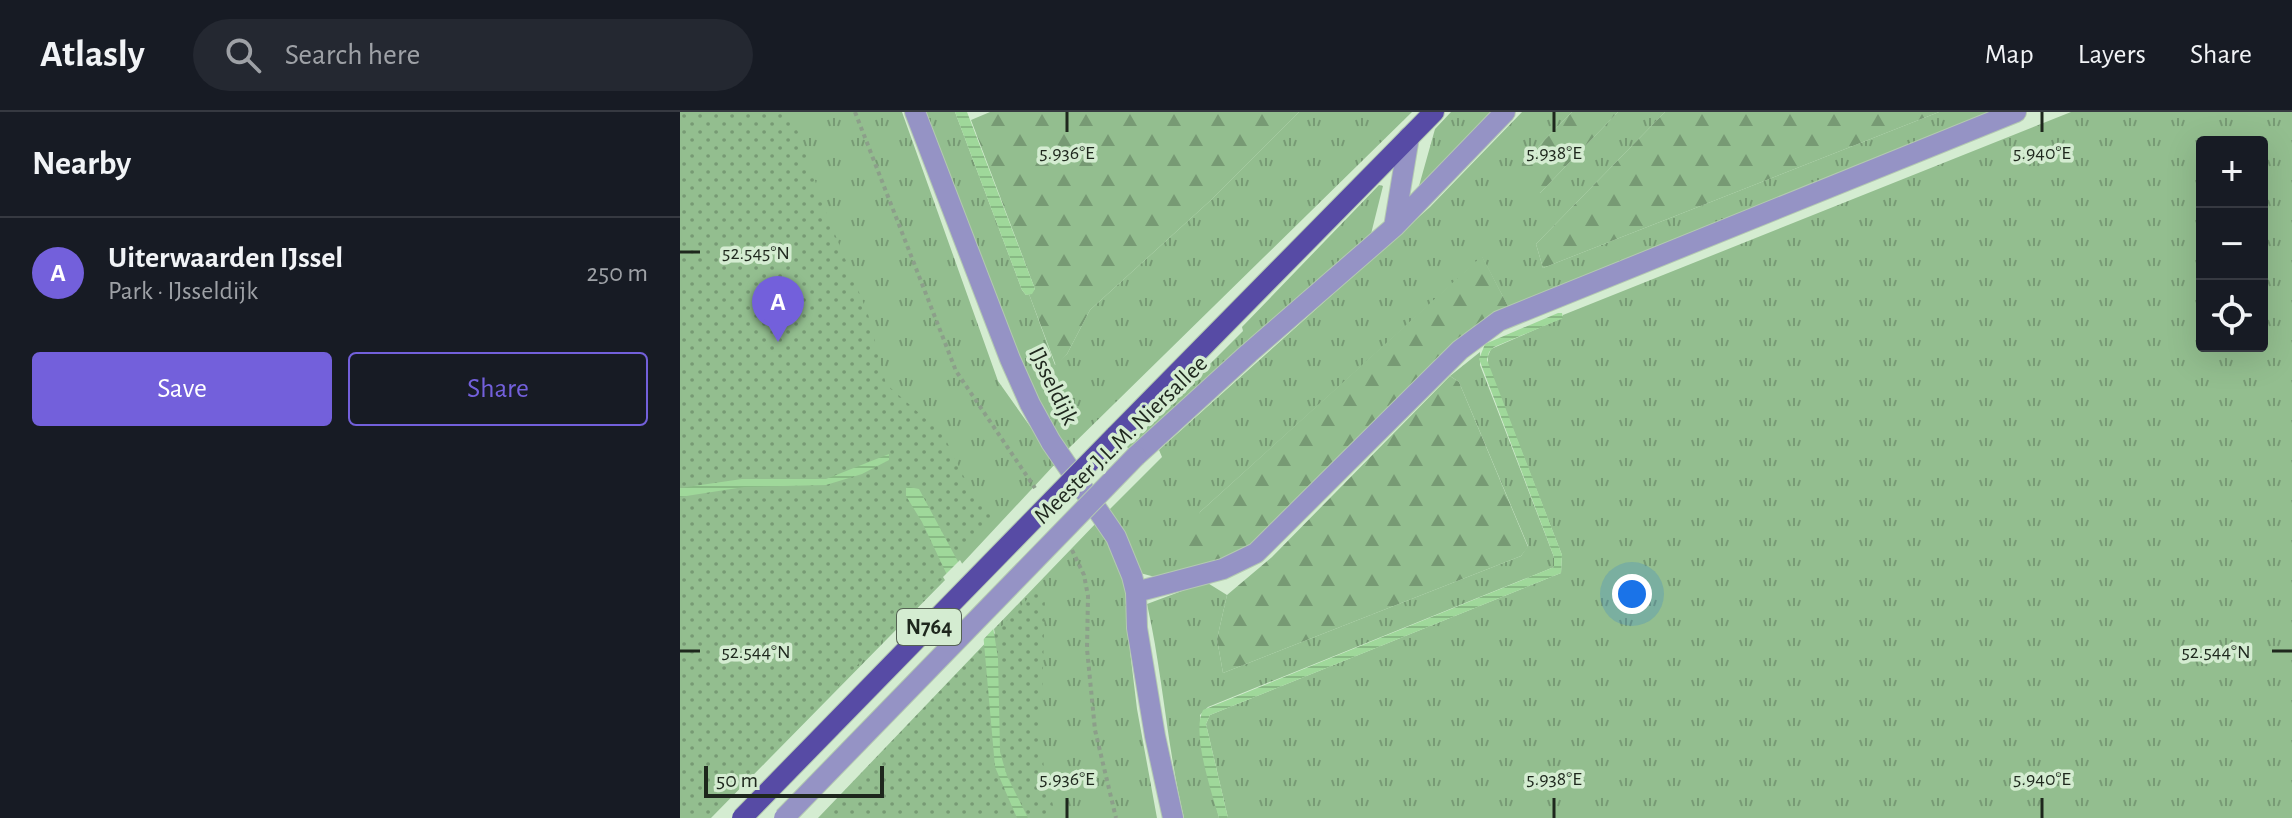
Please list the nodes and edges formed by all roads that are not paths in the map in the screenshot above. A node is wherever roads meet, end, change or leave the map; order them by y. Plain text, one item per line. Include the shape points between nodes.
1 (915, 112) edge
2 (1434, 112) edge
3 (1505, 112) edge
4 (2016, 112) edge
5 (1409, 137) junction
6 (1394, 227) junction
7 (1136, 592) junction
8 (742, 818) edge
9 (784, 818) edge
10 (1173, 818) edge

1 - 7 street, IJsseldijk via 1025,393 1051,442 1116,537
2 - 5 main road, Meester J.L.M. Niersallee / N764
3 - 6 street, Meester J.L.M. Niersallee
4 - 7 street via 1499,321 1460,350 1256,553 1223,569
5 - 6 street
5 - 8 main road, Meester J.L.M. Niersallee / N764, bridge
6 - 9 street, Meester J.L.M. Niersallee, bridge via 1136,456
7 - 10 street, IJsseldijk via 1137,628

